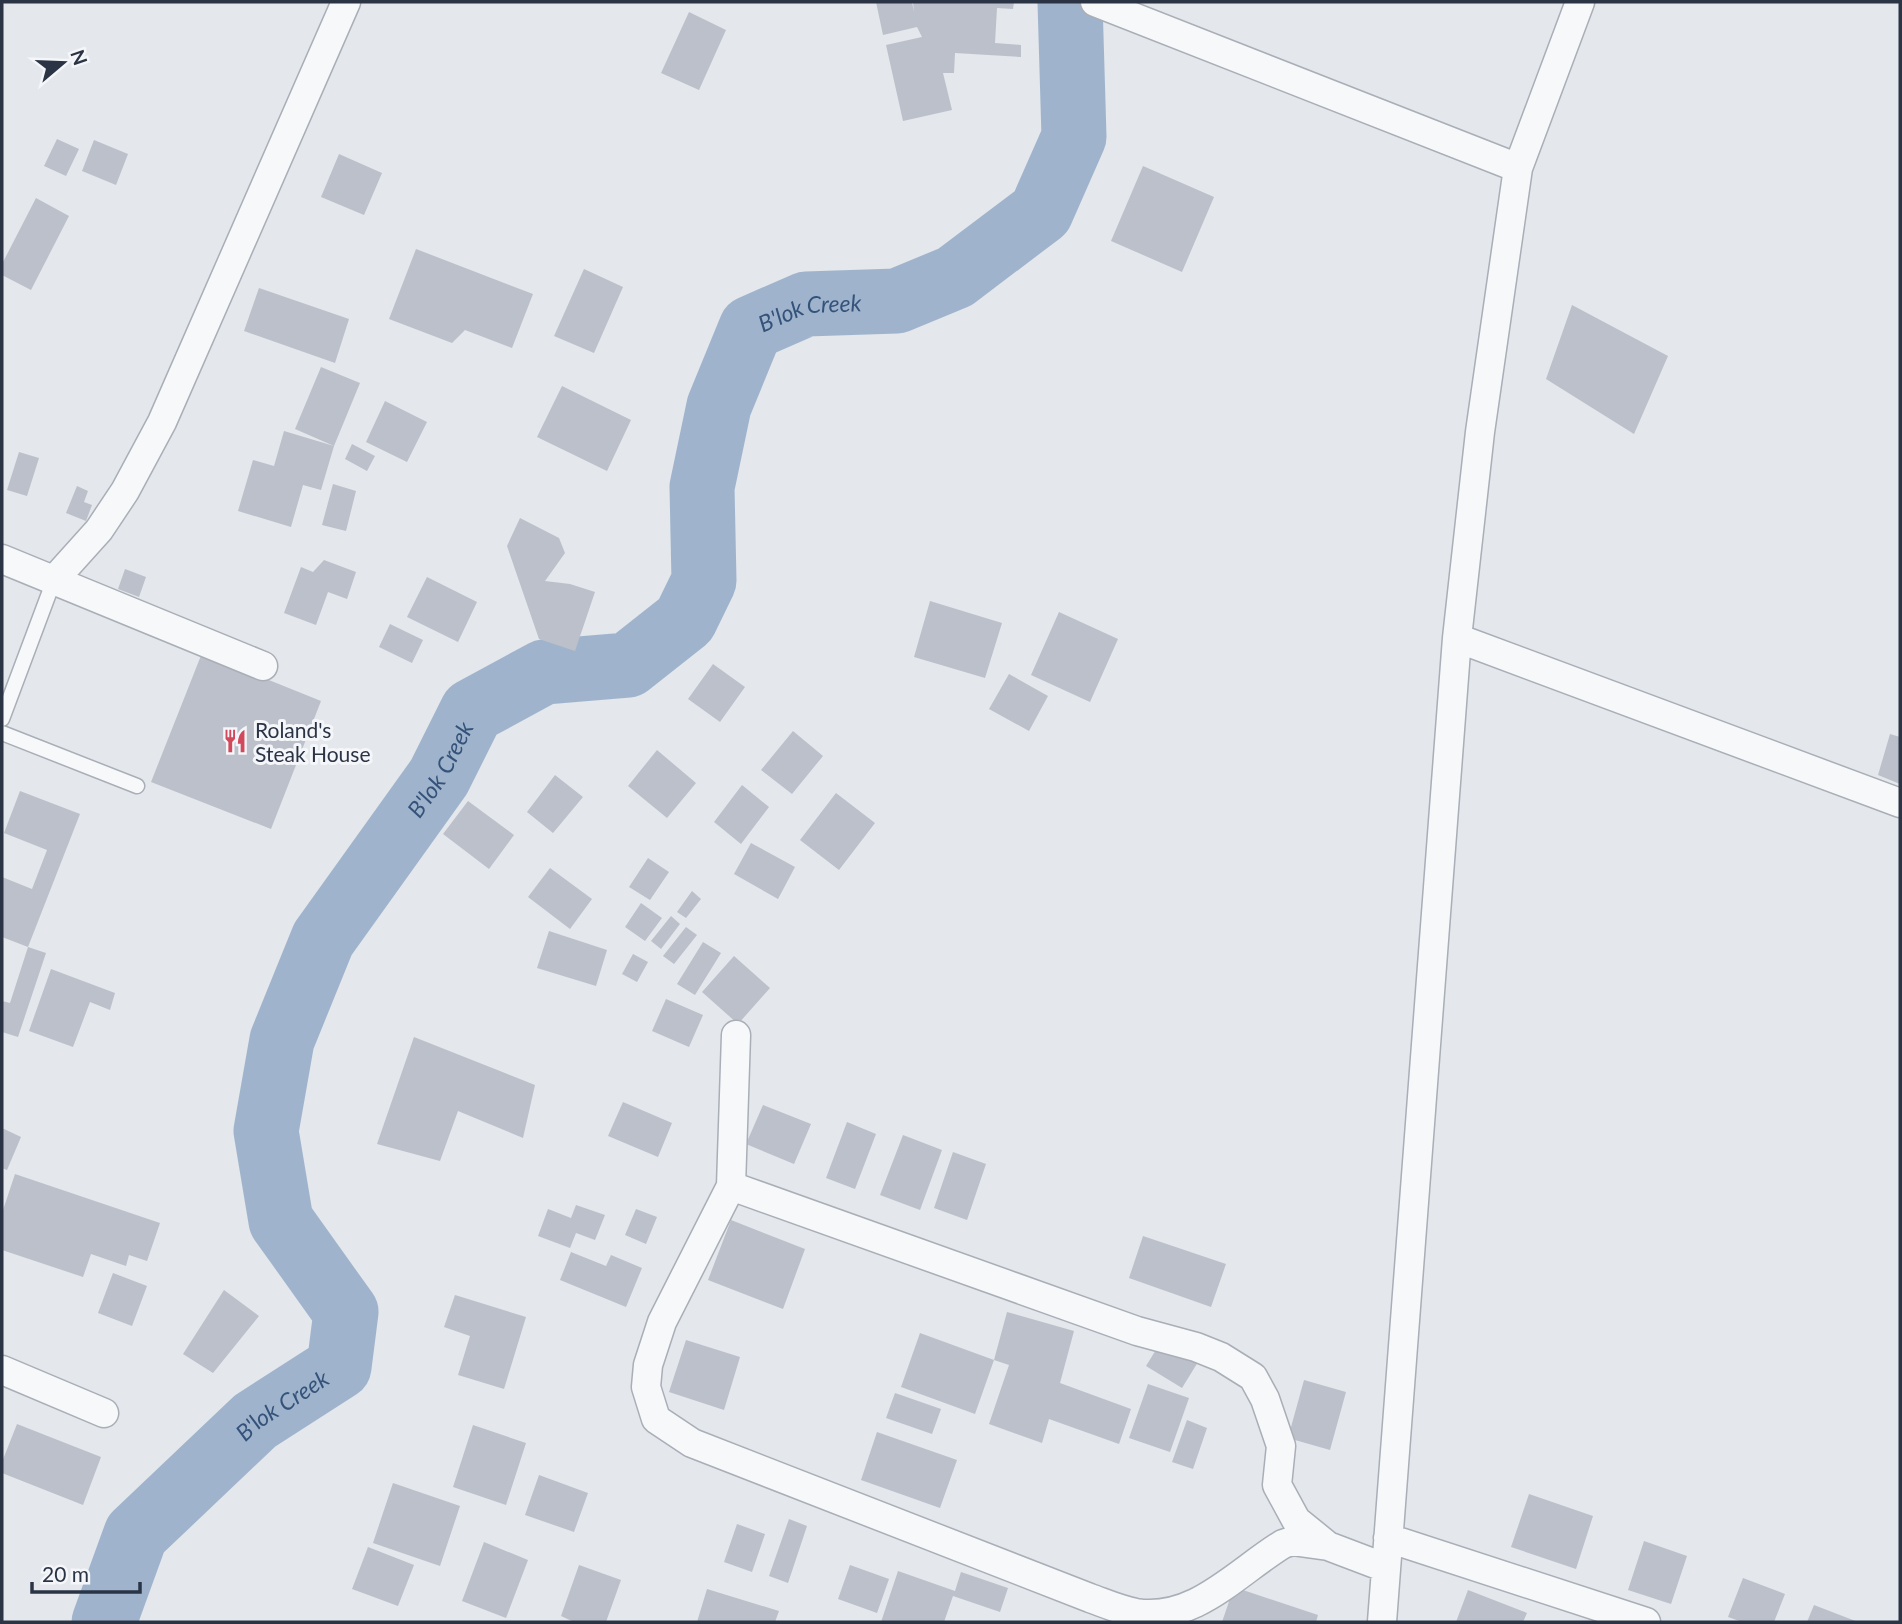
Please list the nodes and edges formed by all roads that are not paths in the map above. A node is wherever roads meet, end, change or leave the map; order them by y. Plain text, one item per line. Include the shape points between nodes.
1 (346, 2) edge
2 (1580, 2) edge
3 (1101, 4) edge
4 (1518, 168) junction
5 (2, 559) edge
6 (54, 580) junction
7 (1457, 638) junction
8 (263, 666) dead end
9 (2, 719) edge
10 (2, 733) edge
11 (137, 786) dead end
12 (1900, 803) edge
13 (736, 1035) dead end
14 (730, 1186) junction
15 (2, 1370) edge
16 (104, 1413) dead end
17 (1388, 1538) junction
18 (1328, 1546) junction
19 (1386, 1568) junction
20 (1382, 1622) edge
21 (1646, 1622) edge

1 - 6 street via 162,422 106,521
2 - 4 street
3 - 4 street
4 - 7 street via 1480,432
5 - 6 street
6 - 8 street
6 - 9 lane
7 - 12 street
7 - 17 street
10 - 11 lane
13 - 14 street
14 - 18 street via 1221,1357 1253,1377 1281,1446 1277,1485 1296,1520
14 - 18 street via 662,1322 648,1365 646,1387 656,1419 692,1443 1136,1613 1165,1613 1198,1604 1283,1544
15 - 16 street
17 - 19 street
17 - 21 street
18 - 19 street
19 - 20 street

